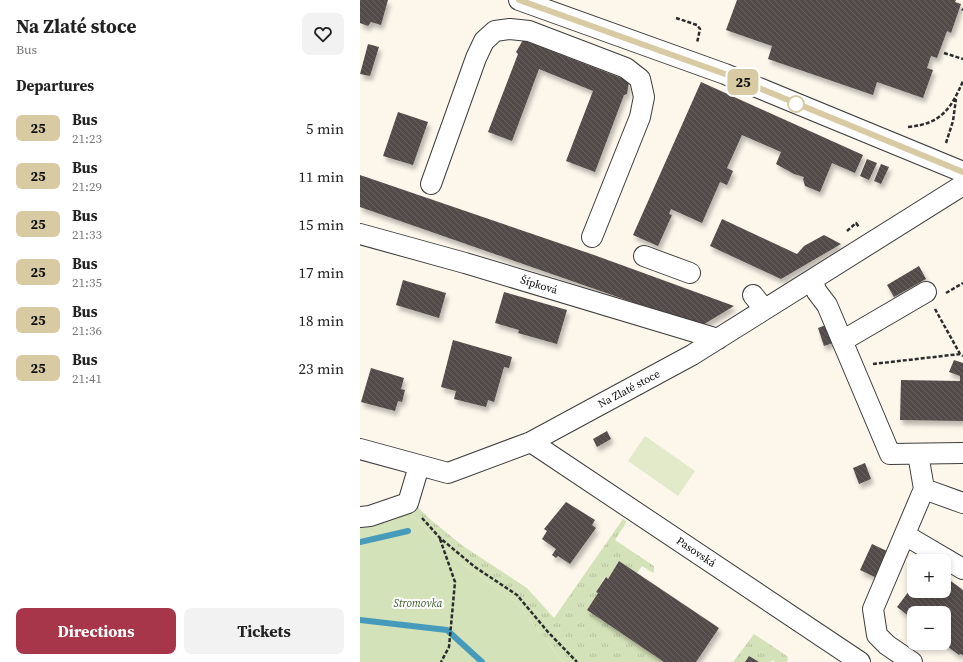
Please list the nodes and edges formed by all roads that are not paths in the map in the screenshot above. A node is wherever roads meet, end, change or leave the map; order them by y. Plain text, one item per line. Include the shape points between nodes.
1 (519, 0) edge
2 (963, 172) edge
3 (432, 184) dead end
4 (963, 185) edge
5 (360, 234) edge
6 (592, 237) dead end
7 (644, 256) dead end
8 (690, 273) dead end
9 (812, 280) junction
10 (926, 292) road end
11 (718, 339) junction
12 (842, 341) junction
13 (531, 442) junction
14 (360, 449) edge
15 (963, 453) edge
16 (918, 454) junction
17 (419, 466) junction
18 (924, 489) junction
19 (963, 503) edge
20 (360, 517) edge
21 (906, 535) junction
22 (963, 569) edge
23 (860, 662) edge
24 (912, 662) edge

1 - 2 street via 693,62
3 - 6 street via 484,41 495,31 529,31 626,68 640,79 644,97 640,117
4 - 9 street, Na Zlaté stoce via 860,241
5 - 11 street, Šípková
7 - 8 street
9 - 11 street, Na Zlaté stoce via 759,302
9 - 12 street via 827,305
10 - 12 street
11 - 13 street, Na Zlaté stoce
12 - 16 street via 890,454
13 - 17 street, Na Zlaté stoce via 448,473
13 - 23 street, Pasovská
14 - 17 street, Na Zlaté stoce
15 - 16 street
16 - 18 street
17 - 20 street via 408,503
18 - 19 street
18 - 21 street
21 - 22 street
21 - 24 street via 873,609 877,635

